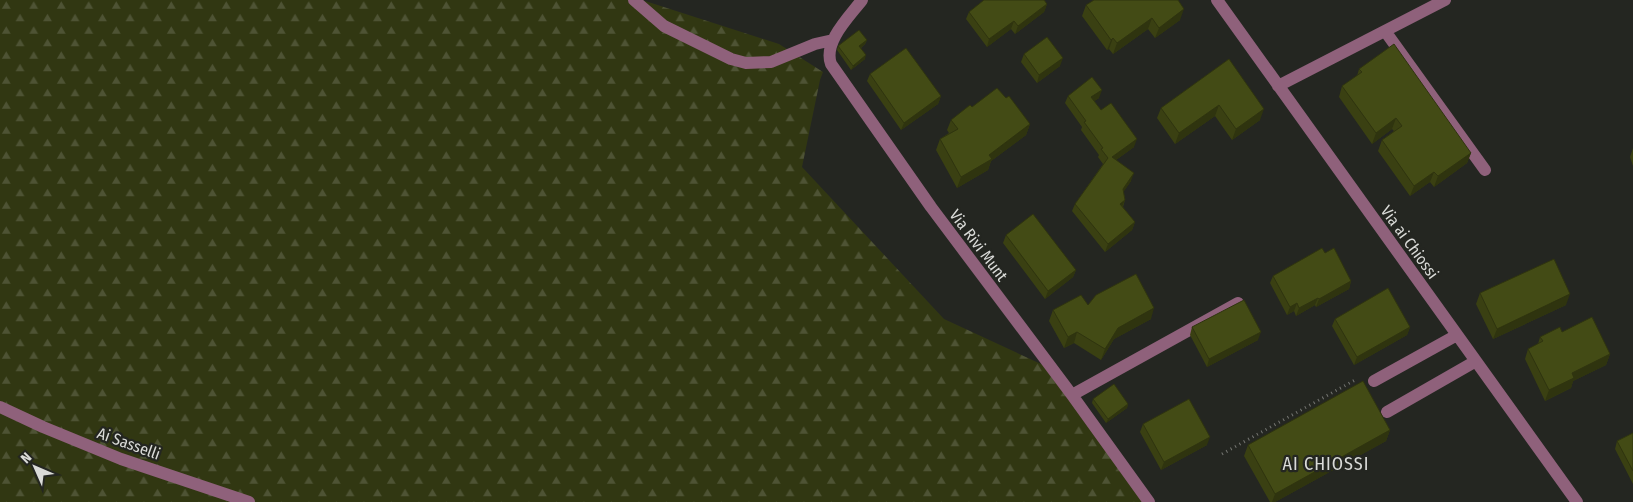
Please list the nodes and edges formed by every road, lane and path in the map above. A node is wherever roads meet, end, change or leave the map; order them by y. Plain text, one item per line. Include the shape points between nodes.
1 (634, 0) edge
2 (862, 0) edge
3 (1217, 0) edge
4 (1445, 0) edge
5 (1385, 31) junction
6 (833, 40) junction
7 (1278, 86) junction
8 (1485, 170) dead end
9 (1238, 303) edge
10 (1457, 334) junction
11 (1476, 361) junction
12 (1374, 381) joint
13 (1072, 395) junction
14 (0, 407) edge
15 (1387, 412) dead end
16 (1222, 454) dead end
17 (249, 502) edge
18 (1149, 502) edge
19 (1577, 502) edge

1 - 6 street via 664,26 731,59 746,63 771,62
2 - 6 street
3 - 7 street, Via ai Chiossi
4 - 5 street
5 - 7 street
5 - 8 street
6 - 13 street, Via Rivi Munt via 829,60 835,70 962,250
7 - 10 street, Via ai Chiossi
9 - 13 street
10 - 11 street, Via ai Chiossi
10 - 12 street
11 - 15 street
11 - 19 street, Via ai Chiossi
12 - 16 path via 1368,374
13 - 18 street, Via Rivi Munt
14 - 17 street, Ai Sasselli via 121,459

